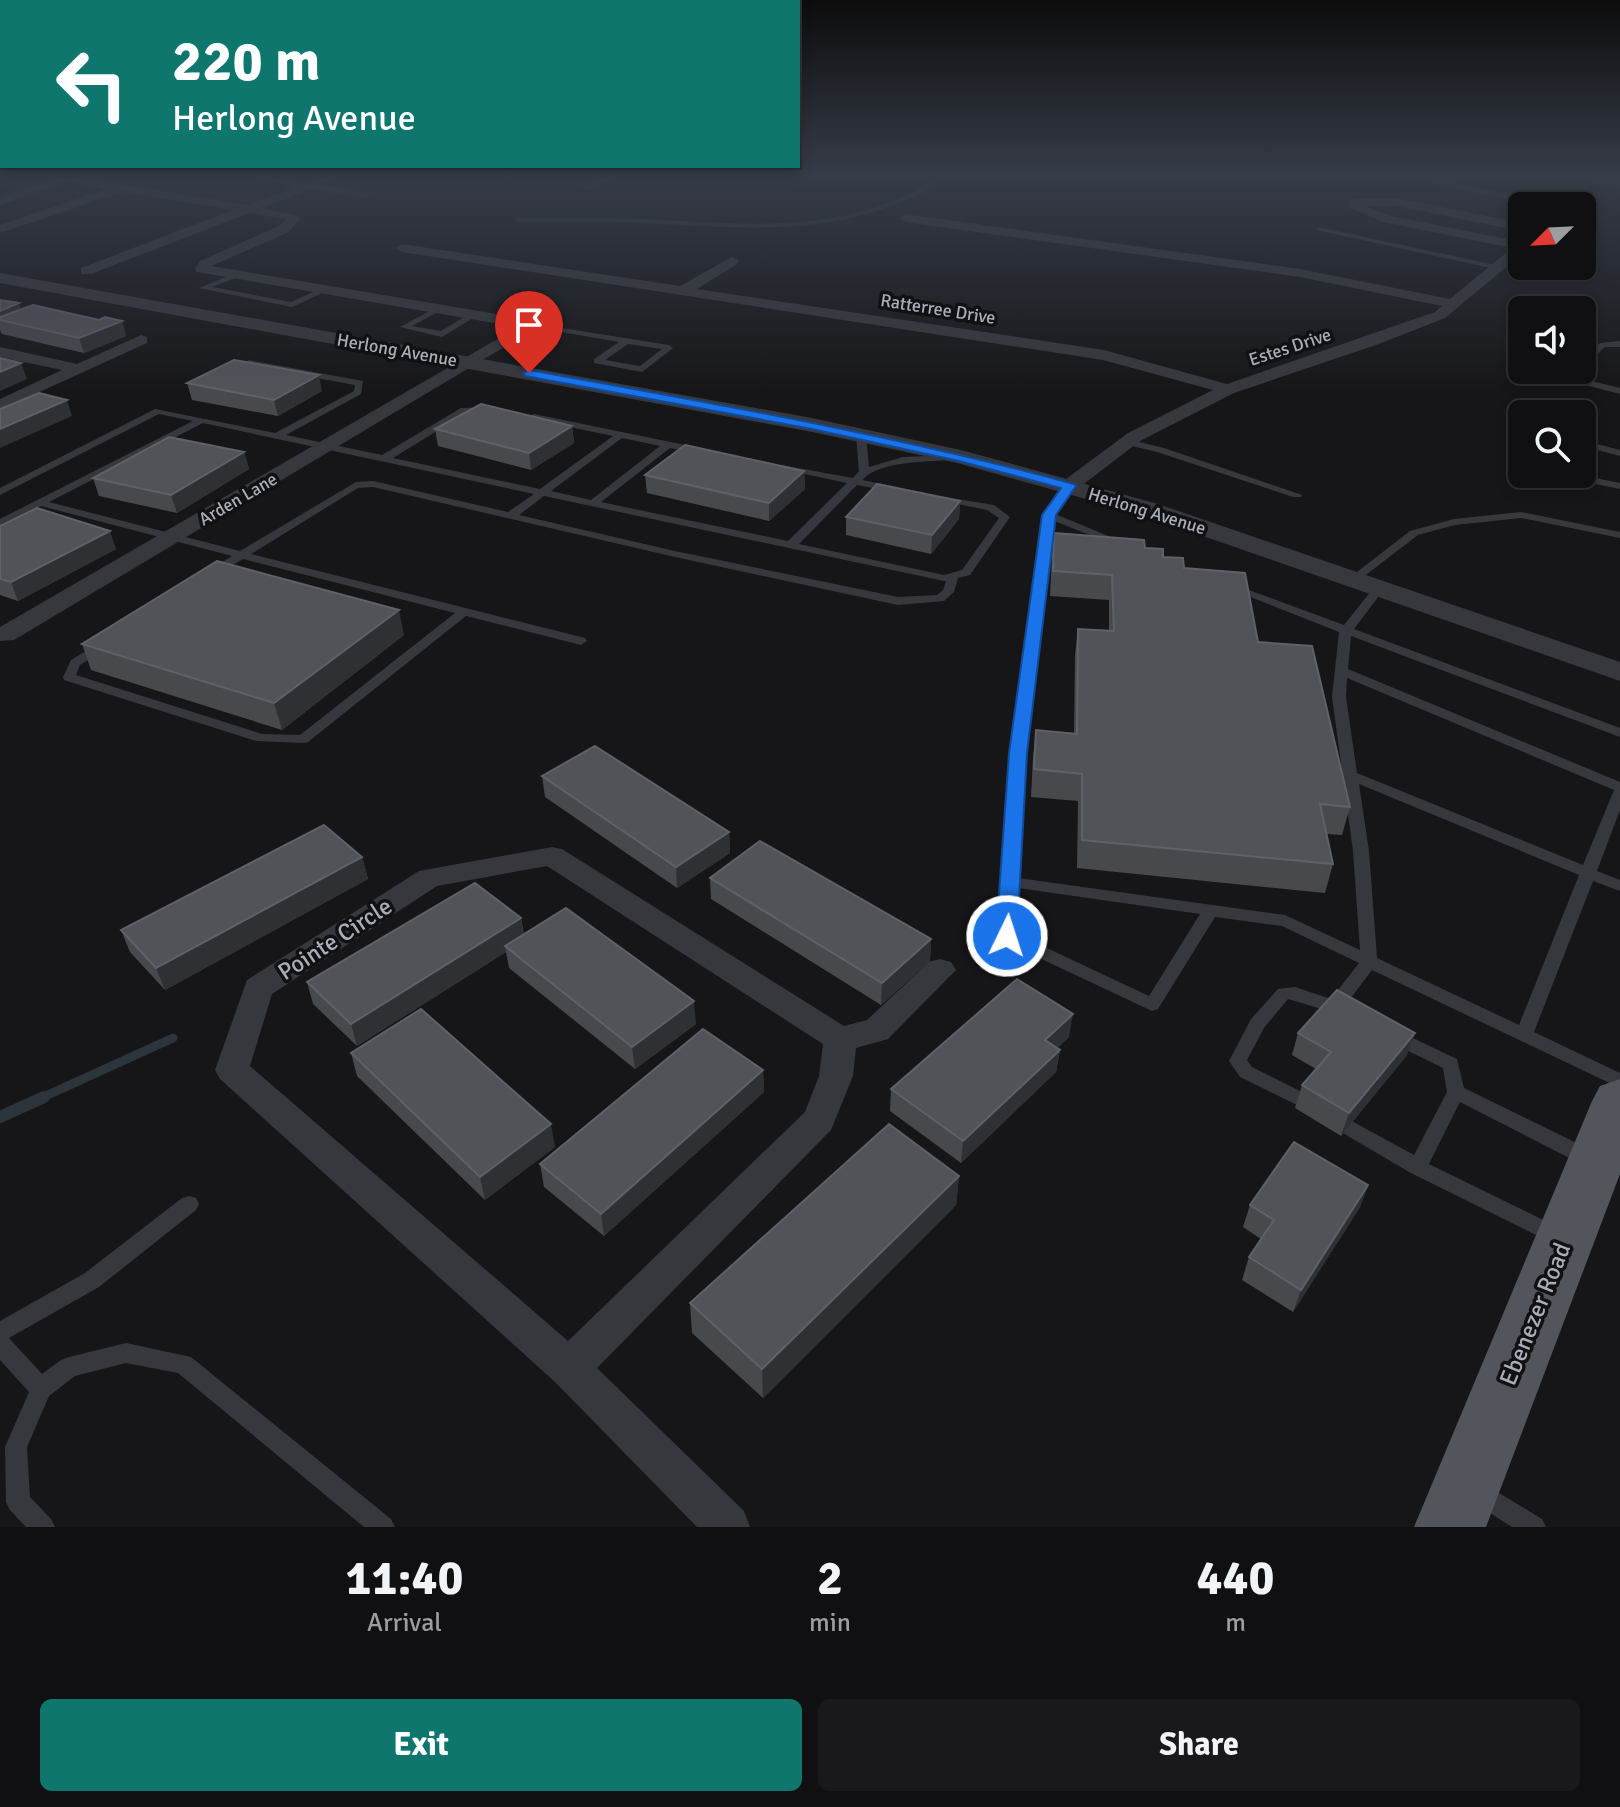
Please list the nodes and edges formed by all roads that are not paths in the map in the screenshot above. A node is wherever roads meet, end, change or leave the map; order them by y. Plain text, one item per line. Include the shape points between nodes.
1 (146, 248) edge
2 (239, 248) edge
3 (404, 248) edge
4 (1122, 248) edge
5 (1408, 248) edge
6 (219, 257) junction
7 (1508, 260) edge
8 (732, 261) dead end
9 (1500, 268) junction
10 (86, 271) dead end
11 (235, 275) junction
12 (0, 278) edge
13 (272, 281) junction
14 (325, 290) junction
15 (684, 290) junction
16 (1454, 304) junction
17 (437, 309) junction
18 (474, 315) junction
19 (533, 325) junction
20 (141, 340) dead end
21 (626, 341) junction
22 (1620, 344) edge
23 (0, 352) edge
24 (1596, 352) edge
25 (470, 362) junction
26 (249, 363) edge
27 (79, 369) junction
28 (1593, 384) edge
29 (1228, 389) junction
30 (1620, 391) edge
31 (0, 405) edge
32 (506, 412) edge
33 (520, 415) edge
34 (202, 420) junction
35 (278, 435) junction
36 (620, 435) junction
37 (861, 436) junction
38 (1127, 442) junction
39 (668, 444) junction
40 (329, 445) junction
41 (1596, 447) edge
42 (714, 453) edge
43 (1620, 453) edge
44 (961, 457) junction
45 (385, 458) junction
46 (777, 466) edge
47 (864, 472) junction
48 (854, 481) junction
49 (1596, 481) edge
50 (1069, 486) junction
51 (1620, 486) edge
52 (900, 490) edge
53 (0, 492) edge
54 (543, 492) junction
55 (1297, 495) dead end
56 (930, 496) edge
57 (40, 503) junction
58 (593, 503) junction
59 (1049, 515) junction
60 (510, 516) junction
61 (0, 523) edge
62 (1620, 535) edge
63 (171, 538) junction
64 (791, 545) junction
65 (1138, 550) edge
66 (239, 555) junction
67 (953, 576) junction
68 (1212, 579) edge
69 (1354, 579) junction
70 (201, 580) edge
71 (1379, 588) junction
72 (464, 612) junction
73 (1345, 632) junction
74 (2, 636) edge
75 (113, 638) edge
76 (581, 641) dead end
77 (1342, 671) junction
78 (1620, 672) edge
79 (1620, 733) edge
80 (1350, 775) junction
81 (1620, 790) edge
82 (1587, 873) junction
83 (1010, 882) junction
84 (1620, 886) edge
85 (1211, 910) junction
86 (1369, 962) junction
87 (940, 970) dead end
88 (1374, 1026) edge
89 (1524, 1035) junction
90 (840, 1039) junction
91 (1620, 1081) edge
92 (1456, 1092) junction
93 (1301, 1100) edge
94 (1620, 1101) edge
95 (1348, 1127) edge
96 (1595, 1162) junction
97 (1418, 1167) junction
98 (189, 1204) dead end
99 (1565, 1240) junction
100 (0, 1332) edge
101 (0, 1344) edge
102 (569, 1368) junction
103 (41, 1389) junction
104 (1458, 1506) edge
105 (43, 1527) edge
106 (383, 1527) edge
107 (728, 1527) edge
108 (1534, 1527) edge

1 - 10 street
2 - 6 street
3 - 15 street, Ratterree Drive
4 - 16 street via 1300,273
5 - 9 lane
6 - 11 street via 202,269
6 - 13 street via 259,267
7 - 9 street, Estes Drive
8 - 15 street
9 - 16 street, Estes Drive
11 - 13 street
11 - 14 lane via 203,288 292,305
12 - 25 street, Herlong Avenue
13 - 14 street
14 - 17 street
15 - 29 street, Ratterree Drive via 1104,355
16 - 29 street, Estes Drive via 1405,330
17 - 18 street
17 - 18 lane via 404,327 442,334
18 - 19 street
19 - 21 lane
19 - 25 street, Arden Lane
20 - 27 street
21 - 21 lane via 655,345 669,348 642,369 597,361
22 - 24 lane via 1603,345
23 - 27 street
25 - 37 street, Herlong Avenue
25 - 40 street, Arden Lane
26 - 35 lane via 360,383 358,392
27 - 31 street
28 - 30 lane
29 - 38 street, Estes Drive
32 - 45 lane via 464,410
33 - 36 lane
34 - 35 lane
34 - 53 lane via 158,411
34 - 57 lane
35 - 40 lane
36 - 39 lane
36 - 54 lane
37 - 44 street, Herlong Avenue
37 - 47 lane
38 - 50 street, Estes Drive
38 - 55 lane
39 - 42 lane
39 - 58 lane
40 - 45 lane
40 - 63 street, Arden Lane
41 - 43 lane
44 - 47 lane via 903,460
44 - 50 street, Herlong Avenue
45 - 54 lane
46 - 48 lane
47 - 48 lane
48 - 52 lane
48 - 64 lane
49 - 51 lane
50 - 59 lane
50 - 69 street, Herlong Avenue
54 - 58 lane
54 - 60 lane
56 - 67 lane via 990,507 1005,517 966,573
57 - 61 lane
57 - 63 lane
58 - 64 lane
59 - 65 lane
59 - 83 lane via 1018,753
60 - 66 lane via 373,484 356,485
60 - 67 lane via 898,601 940,598
62 - 69 lane via 1521,515 1454,522 1414,533
63 - 66 lane
63 - 74 street, Arden Lane
64 - 67 lane
66 - 70 lane
66 - 72 lane
68 - 73 lane
69 - 71 street, Herlong Avenue
71 - 73 lane
71 - 78 street, Herlong Avenue
72 - 75 lane via 303,739 261,738 69,677 75,663
72 - 76 lane
73 - 77 lane
73 - 79 lane
77 - 80 lane via 1339,697
77 - 81 lane
80 - 82 lane
80 - 86 lane
81 - 82 lane
82 - 84 lane
82 - 89 lane
83 - 85 lane
83 - 85 lane via 1007,936 1152,1005
85 - 86 lane via 1285,921
86 - 89 lane
86 - 93 lane via 1342,1010 1284,993 1257,1024 1238,1061 1246,1072
87 - 90 street via 877,1030
88 - 92 lane via 1451,1064
89 - 91 lane
90 - 102 street via 836,1076 819,1120
90 - 102 street, Pointe Circle via 552,856 429,878 258,988 232,1070
92 - 96 lane
92 - 97 lane
94 - 96 main road, Ebenezer Road
95 - 97 lane
96 - 99 main road, Ebenezer Road
97 - 99 lane
98 - 100 lane via 92,1280
99 - 104 main road, Ebenezer Road
101 - 103 lane
102 - 107 street, Pointe Circle
103 - 105 lane via 16,1447 18,1502
103 - 106 lane via 69,1367 126,1353 183,1364
104 - 108 lane

